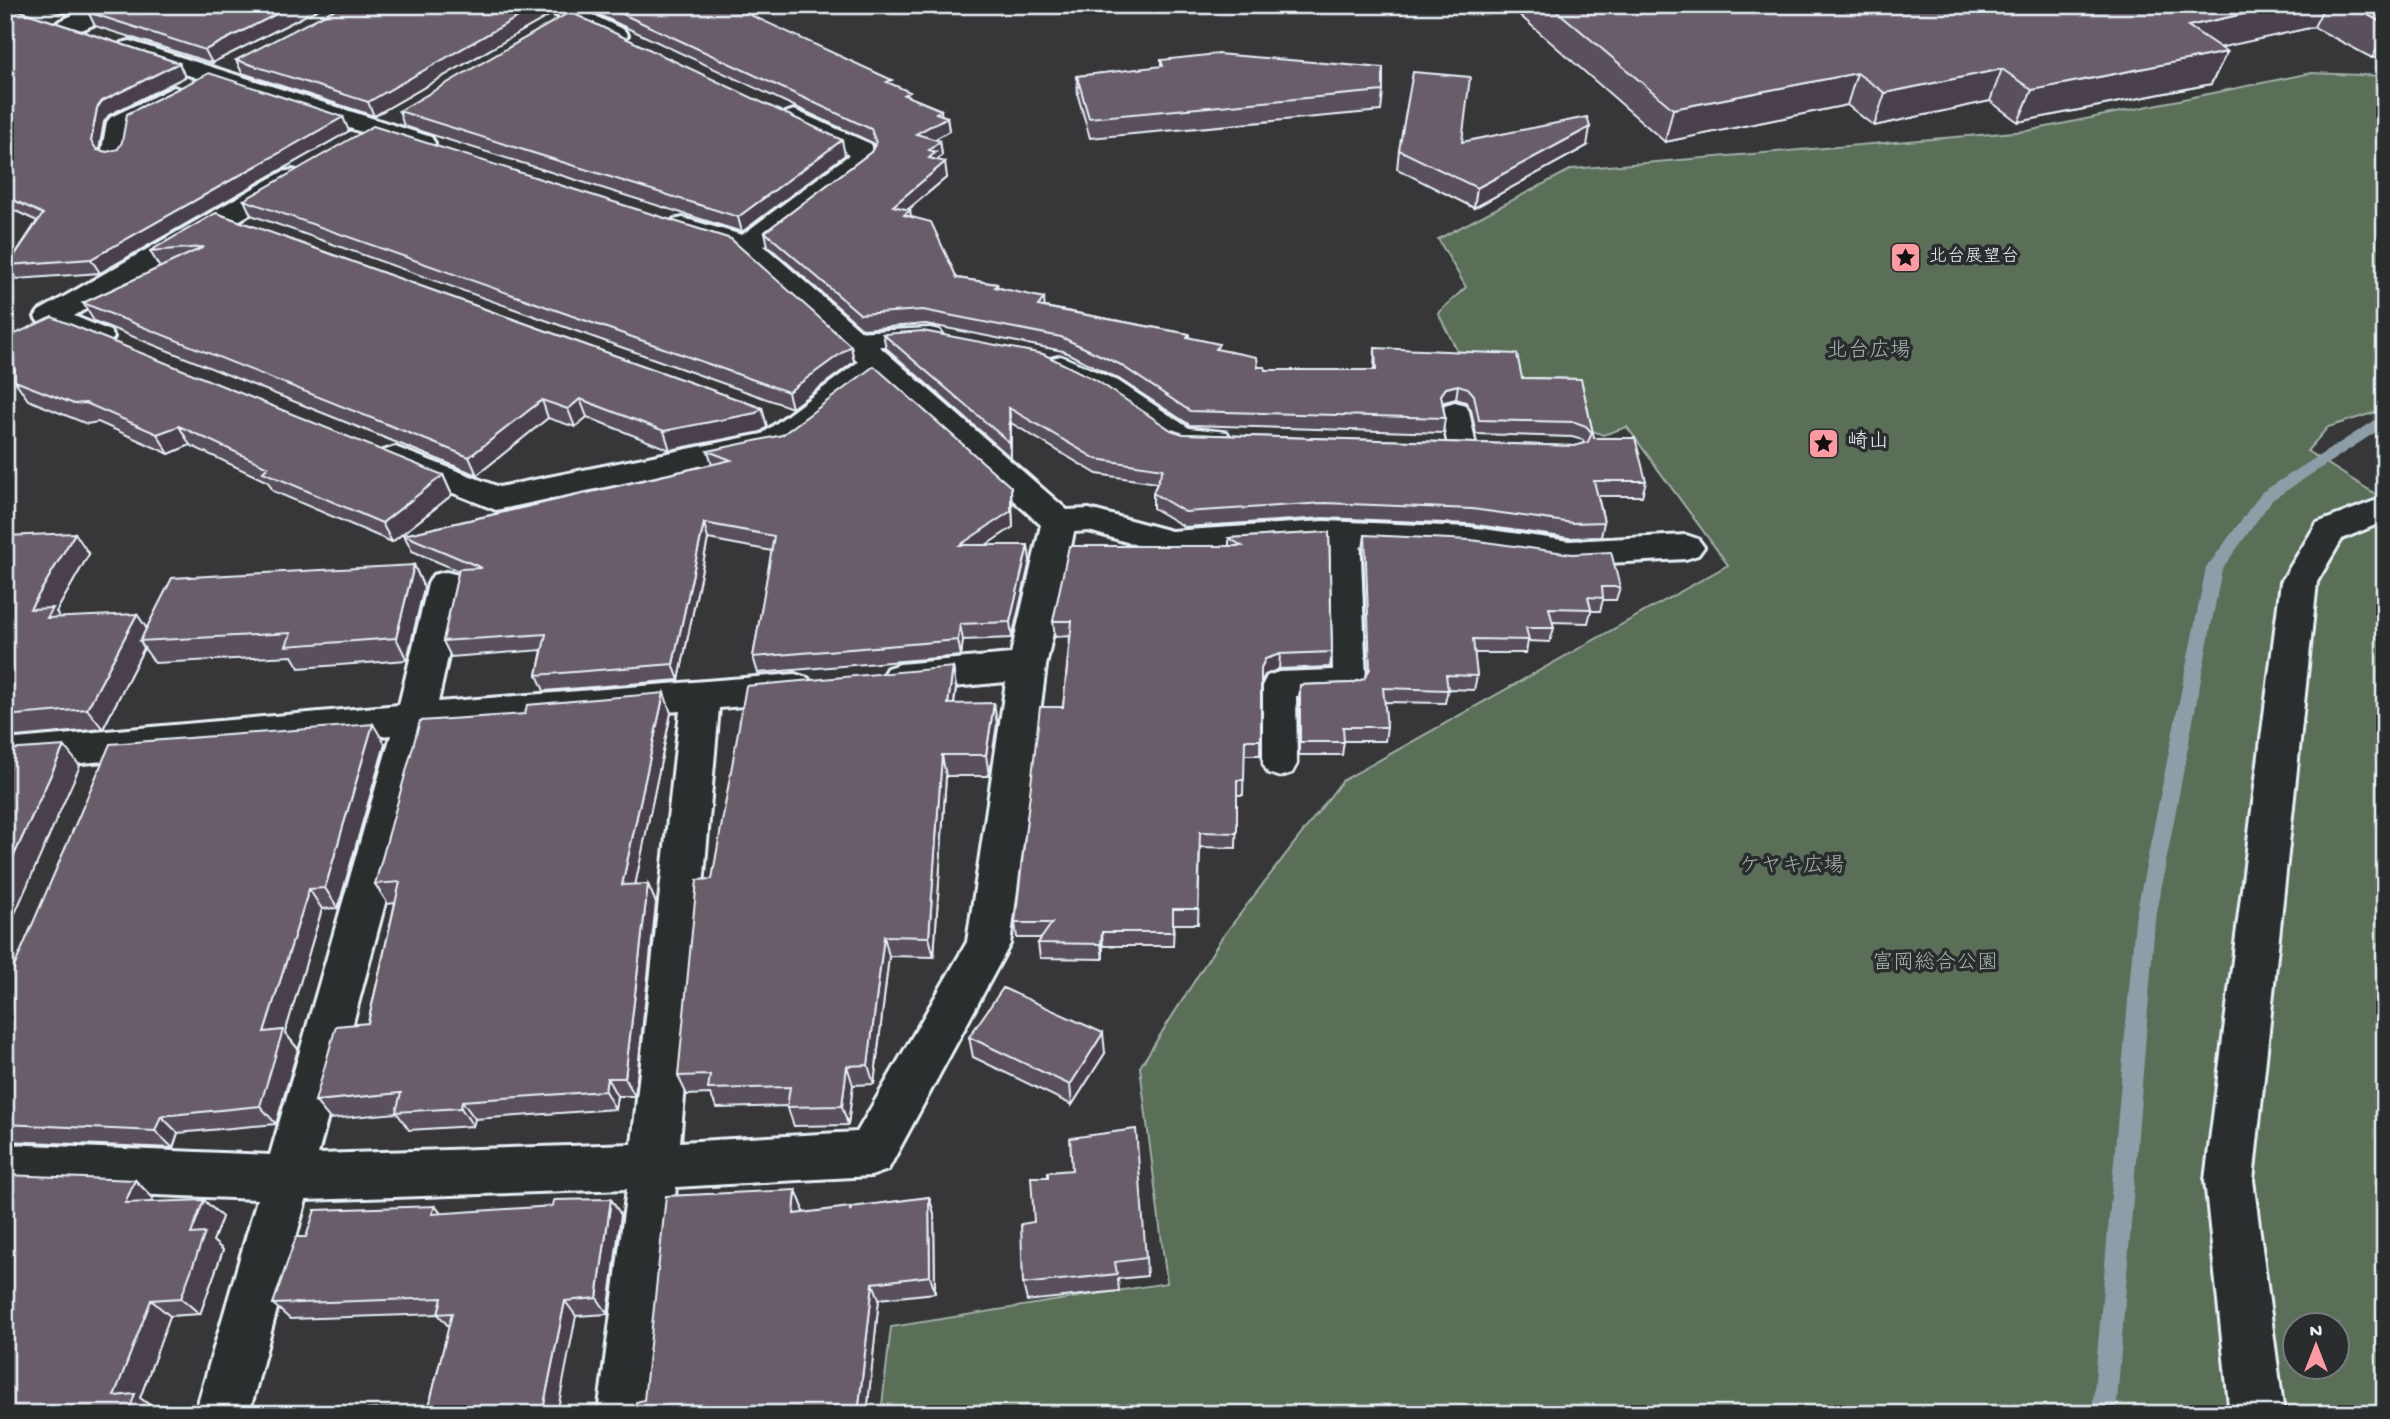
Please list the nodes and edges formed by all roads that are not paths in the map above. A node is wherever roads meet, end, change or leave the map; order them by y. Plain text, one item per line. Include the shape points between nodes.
1 (113, 5) edge
2 (558, 16) edge
3 (42, 19) edge
4 (66, 27) junction
5 (635, 44) edge
6 (247, 57) edge
7 (212, 75) junction
8 (774, 109) edge
9 (389, 123) junction
10 (444, 150) edge
11 (114, 156) edge
12 (654, 217) edge
13 (224, 218) junction
14 (263, 232) edge
15 (746, 246) junction
16 (951, 340) edge
17 (127, 348) edge
18 (867, 350) junction
19 (1040, 357) edge
20 (758, 410) edge
21 (1455, 411) dead end
22 (797, 425) junction
23 (1238, 439) edge
24 (1434, 445) edge
25 (369, 447) edge
26 (2385, 508) edge
27 (1059, 522) junction
28 (1345, 534) junction
29 (1686, 548) dead end
30 (446, 583) dead end
31 (1027, 666) junction
32 (864, 681) edge
33 (823, 685) edge
34 (701, 696) junction
35 (415, 718) junction
36 (111, 746) junction
37 (5, 755) edge
38 (1280, 764) dead end
39 (95, 783) edge
40 (5, 1166) edge
41 (654, 1166) junction
42 (287, 1178) junction
43 (222, 1414) edge
44 (625, 1414) edge
45 (2258, 1414) edge

1 - 4 street
2 - 5 street
3 - 4 street
4 - 7 street
6 - 7 street
7 - 9 street
7 - 11 street via 120,122
8 - 15 street via 862,150 863,158
9 - 10 street
9 - 13 street
12 - 15 street
13 - 14 street
13 - 17 street via 50,317
15 - 18 street
16 - 18 lane via 925,335
18 - 22 street
18 - 27 street
19 - 23 lane via 1108,387 1183,437
20 - 22 street
21 - 24 lane via 1475,446
22 - 25 street via 772,442 496,499
26 - 45 street via 2329,531 2300,582 2229,1180
27 - 28 street via 1089,520 1171,543
27 - 31 street
28 - 29 street via 1469,539 1569,553
28 - 38 lane via 1350,682 1279,684
30 - 35 street
31 - 32 street
31 - 41 street via 988,944 871,1154
33 - 34 street
34 - 35 street
34 - 41 street
35 - 36 street
35 - 42 street
36 - 37 street
36 - 39 street
40 - 42 street
41 - 42 street
41 - 44 street
42 - 43 street

